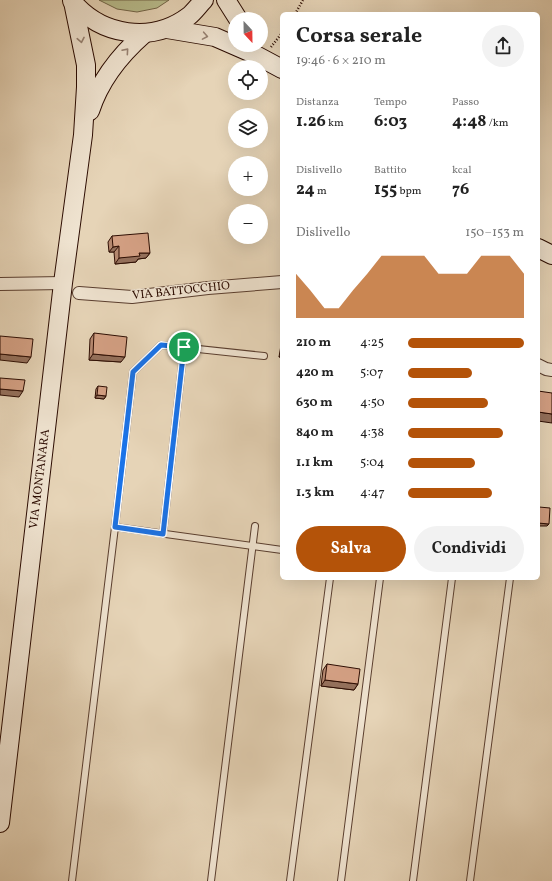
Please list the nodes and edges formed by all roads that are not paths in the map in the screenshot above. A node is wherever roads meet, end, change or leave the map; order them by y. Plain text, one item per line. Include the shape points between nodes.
1 (204, 0) edge
2 (226, 0) edge
3 (73, 1) edge
4 (234, 12) edge
5 (167, 29) junction
6 (144, 34) junction
7 (267, 52) edge
8 (280, 64) edge
9 (280, 68) edge
10 (83, 135) junction
11 (540, 249) edge
12 (552, 255) edge
13 (280, 282) edge
14 (62, 283) junction
15 (0, 284) edge
16 (79, 293) dead end
17 (184, 347) junction
18 (264, 356) dead end
19 (540, 366) edge
20 (552, 370) edge
21 (255, 526) dead end
22 (115, 527) junction
23 (163, 534) junction
24 (252, 546) junction
25 (280, 550) edge
26 (330, 580) edge
27 (380, 580) edge
28 (452, 580) edge
29 (510, 580) edge
30 (0, 823) edge
31 (72, 881) edge
32 (211, 881) edge
33 (290, 881) edge
34 (341, 881) edge
35 (413, 881) edge
36 (470, 881) edge

1 - 5 main road, VIA MONTANARA via 189,16
2 - 4 main road
3 - 6 main road, VIA MONTANARA via 93,20 117,31
3 -> 10 main road, VIA MONTANARA via 86,65
5 - 6 main road, VIA MONTANARA
5 -> 9 main road via 215,37
10 -> 6 main road, VIA MONTANARA via 98,91 111,68
7 - 8 main road
10 - 14 main road, VIA MONTANARA
11 - 12 main road
13 - 16 street, VIA BATTOCCHIO via 132,297
14 - 15 street
14 - 30 main road, VIA MONTANARA
17 - 18 lane
17 - 22 lane via 161,345 133,372
17 - 23 lane
19 - 20 street
21 - 24 lane
22 - 23 lane
22 - 31 lane
23 - 24 lane
24 - 25 lane
24 - 32 lane
26 - 33 lane
27 - 34 lane
28 - 35 lane
29 - 36 lane

